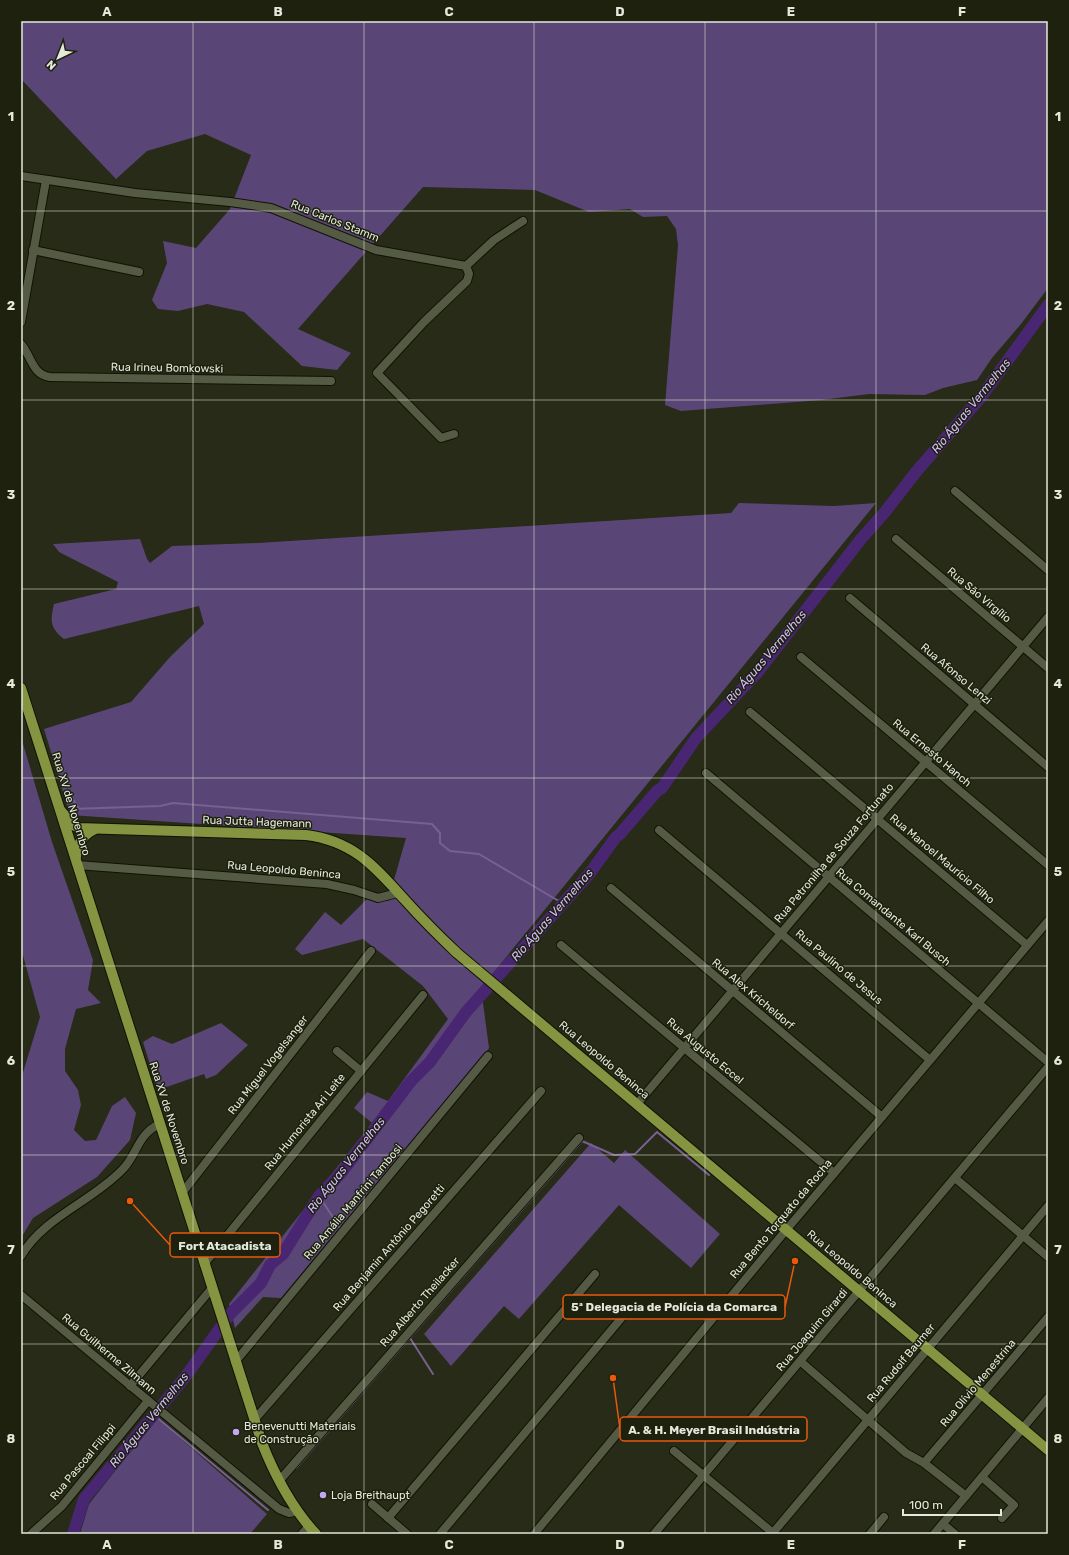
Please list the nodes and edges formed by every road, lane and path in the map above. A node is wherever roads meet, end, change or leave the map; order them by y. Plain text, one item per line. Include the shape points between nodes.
1 (21, 176) edge
2 (46, 180) junction
3 (523, 221) dead end
4 (33, 250) junction
5 (466, 266) junction
6 (139, 272) dead end
7 (21, 322) edge
8 (21, 344) edge
9 (331, 381) dead end
10 (454, 434) dead end
11 (955, 491) dead end
12 (896, 539) dead end
13 (1048, 570) edge
14 (850, 598) dead end
15 (1048, 617) edge
16 (1023, 647) junction
17 (801, 657) dead end
18 (1048, 668) edge
19 (21, 688) edge
20 (974, 704) junction
21 (750, 712) dead end
22 (926, 762) junction
23 (1048, 767) edge
24 (706, 773) dead end
25 (61, 811) junction
26 (878, 819) junction
27 (96, 828) junction
28 (659, 830) dead end
29 (77, 865) junction
30 (1048, 865) edge
31 (829, 877) junction
32 (611, 888) dead end
33 (398, 893) junction
34 (1048, 920) edge
35 (781, 933) junction
36 (561, 945) dead end
37 (1027, 945) junction
38 (371, 951) dead end
39 (733, 991) junction
40 (424, 995) dead end
41 (978, 1003) junction
42 (684, 1048) junction
43 (337, 1051) dead end
44 (488, 1056) dead end
45 (930, 1060) junction
46 (1048, 1062) edge
47 (1048, 1067) edge
48 (361, 1071) junction
49 (541, 1091) dead end
50 (637, 1104) junction
51 (882, 1117) junction
52 (160, 1124) junction
53 (579, 1138) dead end
54 (834, 1173) junction
55 (955, 1178) junction
56 (182, 1193) junction
57 (1048, 1206) edge
58 (787, 1229) junction
59 (1023, 1236) junction
60 (21, 1256) edge
61 (1048, 1257) edge
62 (204, 1264) junction
63 (595, 1274) dead end
64 (212, 1288) junction
65 (860, 1291) junction
66 (21, 1294) edge
67 (634, 1304) dead end
68 (1048, 1317) edge
69 (928, 1349) junction
70 (800, 1361) junction
71 (235, 1362) junction
72 (130, 1386) junction
73 (982, 1394) junction
74 (1048, 1398) edge
75 (148, 1401) junction
76 (254, 1420) junction
77 (868, 1420) junction
78 (1023, 1428) junction
79 (1048, 1450) edge
80 (674, 1451) dead end
81 (924, 1463) junction
82 (704, 1475) junction
83 (982, 1477) junction
84 (279, 1481) junction
85 (966, 1496) junction
86 (372, 1504) dead end
87 (297, 1511) junction
88 (884, 1517) dead end
89 (388, 1518) junction
90 (1002, 1518) dead end
91 (943, 1524) junction
92 (309, 1526) junction
93 (772, 1533) edge
94 (30, 1534) edge
95 (302, 1534) edge
96 (316, 1534) edge
97 (407, 1534) edge
98 (440, 1534) edge
99 (534, 1534) edge
100 (654, 1534) edge
101 (870, 1534) edge
102 (934, 1534) edge
103 (955, 1534) edge

1 - 2 street, Rua Carlos Stamm
2 - 4 street
2 - 5 street, Rua Carlos Stamm via 272,208 376,250
3 - 5 street via 494,240
4 - 6 street
4 - 7 street
5 - 10 street via 469,274 467,280 377,373 441,438
8 - 9 street, Rua Irineu Bomkowski via 37,371 43,376 50,377
11 - 13 street
12 - 16 street, Rua São Virgílio
14 - 20 street, Rua Afonso Lenzi
15 - 16 street, Rua Petronilha de Souza Fortunato
16 - 18 street, Rua São Virgílio
16 - 20 street, Rua Petronilha de Souza Fortunato
17 - 22 street, Rua Ernesto Hanch
19 - 25 main road, Rua XV de Novembro
20 - 22 street, Rua Petronilha de Souza Fortunato
20 - 23 street, Rua Afonso Lenzi
21 - 26 street, Rua Manoel Maurício Filho
22 - 26 street, Rua Petronilha de Souza Fortunato
22 - 30 street, Rua Ernesto Hanch
24 - 31 street, Rua Comandante Karl Busch
25 - 27 main road, Rua Jutta Hagemann via 79,828
25 - 29 main road, Rua XV de Novembro
26 - 31 street, Rua Petronilha de Souza Fortunato
26 - 37 street, Rua Manoel Maurício Filho
27 - 29 main road via 80,842 76,855
27 - 33 main road, Rua Jutta Hagemann via 320,837 340,843 357,853 374,866
28 - 35 street, Rua Paulino de Jesus
29 - 33 street, Rua Leopoldo Beninca via 327,884 378,898
29 - 52 main road, Rua XV de Novembro
31 - 35 street, Rua Petronilha de Souza Fortunato
31 - 41 street, Rua Comandante Karl Busch
32 - 39 street, Rua Alex Kricheldorf
33 - 50 main road, Rua Leopoldo Beninca via 441,939
34 - 37 street, Rua Bento Torquato da Rocha
35 - 39 street, Rua Petronilha de Souza Fortunato
35 - 45 street, Rua Paulino de Jesus
36 - 42 street, Rua Augusto Eccel
37 - 41 street, Rua Bento Torquato da Rocha
38 - 56 street, Rua Miguel Vogelsanger
39 - 42 street, Rua Petronilha de Souza Fortunato
39 - 51 street, Rua Alex Kricheldorf
40 - 48 street, Rua Humorista Ari Leite
41 - 45 street, Rua Bento Torquato da Rocha
41 - 46 street, Rua Comandante Karl Busch
42 - 50 street, Rua Petronilha de Souza Fortunato
42 - 54 street, Rua Augusto Eccel
43 - 48 street
44 - 71 street, Rua Amália Manfrini Tambosi
45 - 51 street, Rua Bento Torquato da Rocha
47 - 55 street, Rua Joaquim Girardi
48 - 62 street, Rua Humorista Ari Leite
49 - 76 street, Rua Benjamin Antônio Pegoretti
50 - 58 main road, Rua Leopoldo Beninca
51 - 54 street, Rua Bento Torquato da Rocha
52 - 56 main road, Rua XV de Novembro
52 - 60 street via 145,1133 120,1173 42,1230
53 - 84 street, Rua Alberto Theilacker
54 - 58 street, Rua Bento Torquato da Rocha
55 - 59 street
55 - 65 street, Rua Joaquim Girardi
56 - 62 main road, Rua XV de Novembro
57 - 59 street, Rua Rudolf Baumer
58 - 65 main road, Rua Leopoldo Beninca
58 - 99 street, Rua Bento Torquato da Rocha
59 - 61 street
59 - 69 street, Rua Rudolf Baumer
62 - 64 main road, Rua XV de Novembro
63 - 89 street
64 - 71 main road, Rua XV de Novembro
64 - 72 street
65 - 69 main road, Rua Leopoldo Beninca
65 - 70 street, Rua Joaquim Girardi
66 - 72 street, Rua Guilherme Zilmann
67 - 98 street
68 - 73 street, Rua Olívio Menestrina
69 - 73 main road, Rua Leopoldo Beninca
69 - 77 street, Rua Rudolf Baumer
70 - 77 street
70 - 82 street, Rua Joaquim Girardi
71 - 76 main road, Rua XV de Novembro
72 - 75 street, Rua Guilherme Zilmann
73 - 78 main road, Rua Leopoldo Beninca
73 - 81 street, Rua Olívio Menestrina
74 - 78 street
75 - 87 street, Rua Guilherme Zilmann via 279,1509 289,1513
75 - 94 street, Rua Pascoal Filippi via 62,1506
76 - 84 main road, Rua XV de Novembro
77 - 81 street via 906,1453
77 - 93 street, Rua Rudolf Baumer
78 - 79 main road, Rua Leopoldo Beninca
78 - 83 street
80 - 82 street
81 - 85 street
82 - 93 street
82 - 100 street, Rua Joaquim Girardi
83 - 85 street
83 - 90 street via 1014,1505
84 - 87 main road, Rua XV de Novembro
85 - 91 street
86 - 89 street
87 - 92 main road, Rua XV de Novembro
88 - 101 street
89 - 97 street
91 - 102 street
91 - 103 street
92 - 95 street
92 - 96 main road, Rua XV de Novembro

